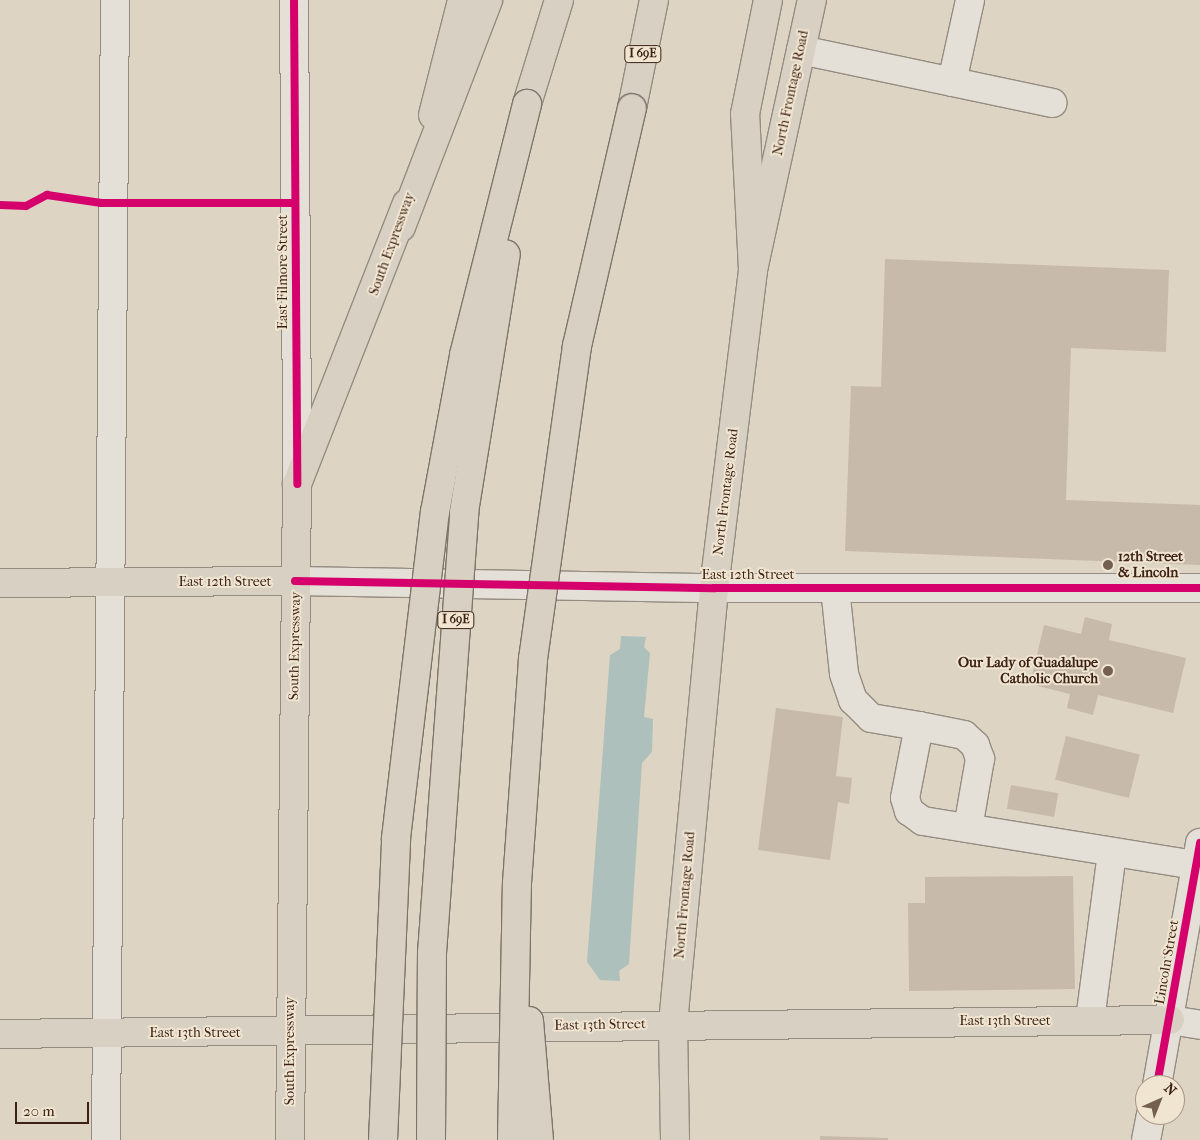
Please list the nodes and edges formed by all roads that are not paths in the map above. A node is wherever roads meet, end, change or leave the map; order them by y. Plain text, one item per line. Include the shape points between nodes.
1 (115, 0) edge
2 (294, 0) edge
3 (462, 0) edge
4 (488, 0) edge
5 (559, 0) edge
6 (654, 0) edge
7 (768, 0) edge
8 (812, 0) edge
9 (970, 0) edge
10 (801, 50) junction
11 (952, 82) junction
12 (1052, 103) dead end
13 (527, 104) junction
14 (401, 227) junction
15 (753, 270) junction
16 (297, 484) junction
17 (295, 581) junction
18 (0, 583) edge
19 (109, 583) junction
20 (714, 588) junction
21 (835, 588) junction
22 (1200, 588) edge
23 (919, 726) junction
24 (968, 828) junction
25 (1112, 852) junction
26 (1198, 854) edge
27 (517, 883) junction
28 (1090, 1020) junction
29 (1170, 1020) junction
30 (673, 1024) junction
31 (1200, 1025) edge
32 (290, 1033) junction
33 (0, 1034) edge
34 (105, 1034) junction
35 (1159, 1075) edge
36 (1149, 1125) edge
37 (106, 1140) edge
38 (290, 1140) edge
39 (383, 1140) edge
40 (431, 1140) edge
41 (512, 1140) edge
42 (539, 1140) edge
43 (675, 1140) edge
44 (1146, 1140) edge

1 - 19 street
2 - 16 street, East Filmore Street
3 - 14 main road, South Expressway
4 - 14 main road
5 - 13 main road, I 69E
6 - 27 main road, I 69E, bridge via 632,108 596,250 558,460 533,659
7 - 15 main road via 744,114
8 - 10 main road, North Frontage Road
9 - 11 street
10 - 11 street
10 - 15 main road, North Frontage Road
11 - 12 street
13 - 39 main road, bridge via 464,355 435,512 396,838
13 - 40 main road, I 69E, bridge via 464,512 432,953
14 - 16 main road, South Expressway
15 - 20 main road, North Frontage Road
16 - 17 main road, South Expressway
17 - 19 main road, East 12th Street
17 - 20 street, East 12th Street
17 - 32 main road, South Expressway
18 - 19 main road, East 12th Street
19 - 34 street
20 - 21 street, East 12th Street
20 - 30 main road, North Frontage Road
21 - 22 street, East 12th Street
21 - 23 street via 844,674 853,700 871,718
23 - 24 street via 964,735 976,745 980,759
23 - 24 street via 905,798 909,811 923,821
24 - 25 street
25 - 26 street
25 - 28 street
26 - 29 street, Lincoln Street
27 - 41 main road, I 69E, bridge
27 - 42 main road, bridge
28 - 29 main road, East 13th Street
28 - 30 main road, East 13th Street
29 - 31 street, East 13th Street
29 - 35 street, Lincoln Street
30 - 32 main road, East 13th Street
30 - 43 main road, North Frontage Road
32 - 34 main road, East 13th Street
32 - 38 main road, South Expressway
33 - 34 main road, East 13th Street
34 - 37 street
36 - 44 street

